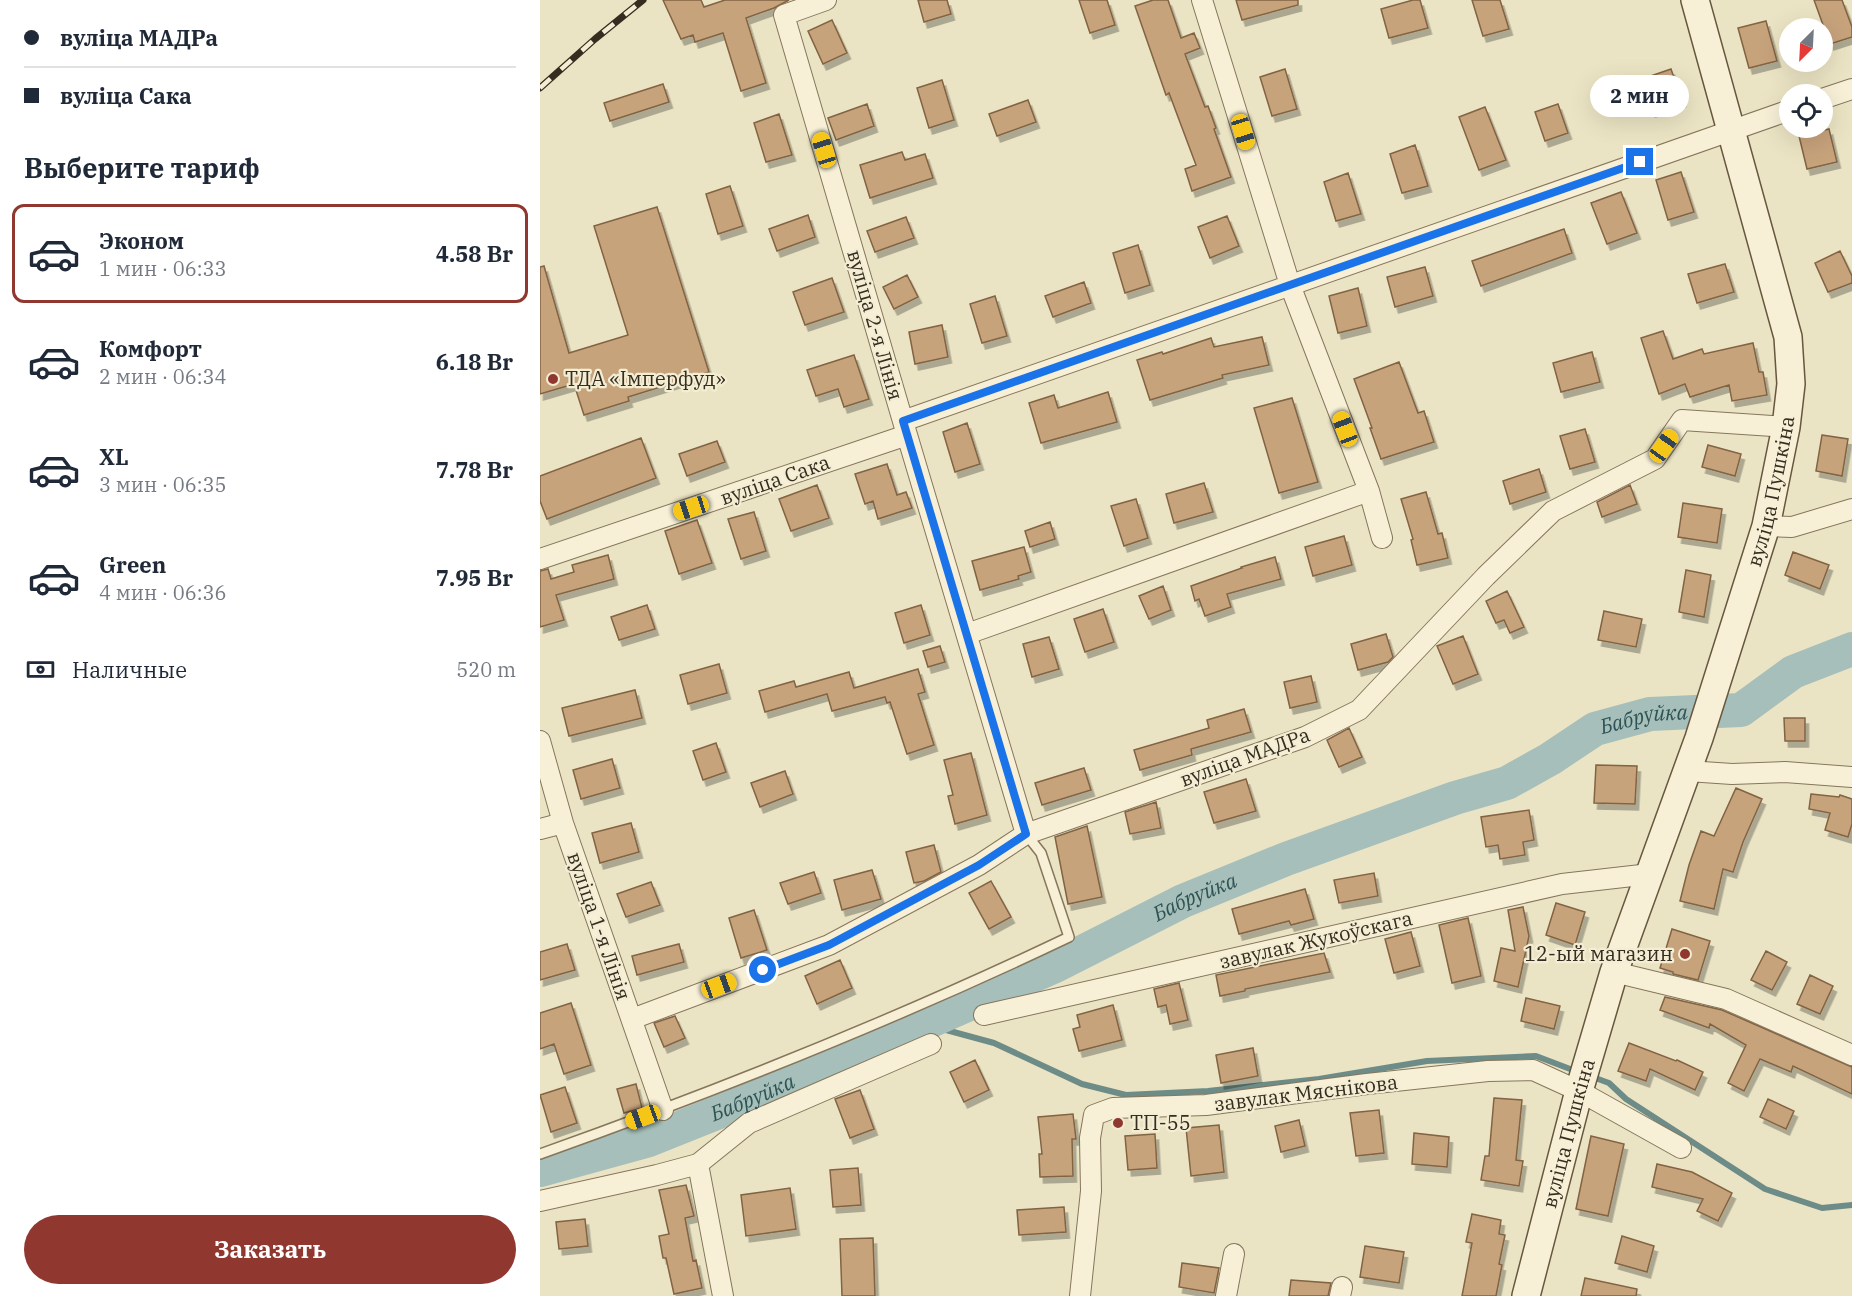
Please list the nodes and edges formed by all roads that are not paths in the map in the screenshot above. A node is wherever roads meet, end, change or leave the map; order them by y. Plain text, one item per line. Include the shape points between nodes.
1 (826, 0) edge
2 (1202, 0) edge
3 (1695, 0) edge
4 (1852, 89) edge
5 (1833, 95) edge
6 (1779, 114) edge
7 (1731, 130) junction
8 (1290, 285) junction
9 (1786, 427) junction
10 (905, 428) junction
11 (1369, 490) junction
12 (1852, 509) edge
13 (1766, 526) junction
14 (1382, 538) dead end
15 (540, 559) edge
16 (967, 634) junction
17 (540, 741) edge
18 (1688, 771) junction
19 (1852, 777) edge
20 (562, 822) junction
21 (540, 829) edge
22 (1026, 834) junction
23 (1650, 874) junction
24 (1614, 972) junction
25 (984, 1015) dead end
26 (632, 1019) junction
27 (931, 1044) dead end
28 (1852, 1054) edge
29 (1582, 1079) junction
30 (663, 1110) junction
31 (1681, 1148) dead end
32 (540, 1154) edge
33 (698, 1164) junction
34 (540, 1201) edge
35 (1234, 1254) dead end
36 (723, 1296) edge
37 (1080, 1296) edge
38 (1226, 1296) edge
39 (1526, 1296) edge

1 - 10 street, вуліца 2-я Лінія via 784,15
2 - 8 street
3 - 7 main road, вуліца Пушкіна
4 - 5 street
6 - 7 street, вуліца Сака
7 - 8 street, вуліца Сака
7 - 9 main road, вуліца Пушкіна via 1788,337 1791,384
8 - 10 street, вуліца Сака
8 - 11 street
9 - 13 main road, вуліца Пушкіна
9 - 22 street, вуліца МАДРа via 1682,420 1655,459 1553,511 1359,710 1305,737
10 - 15 street, вуліца Сака
10 - 16 street, вуліца 2-я Лінія
11 - 14 street
11 - 16 street
12 - 13 street via 1792,527
13 - 18 main road, вуліца Пушкіна
16 - 22 street, вуліца 2-я Лінія
17 - 20 street, вуліца 1-я Лінія
18 - 19 street
18 - 23 main road, вуліца Пушкіна
20 - 21 street
20 - 26 street, вуліца 1-я Лінія
22 - 26 street, вуліца МАДРа via 979,865 829,945
22 - 30 lane via 1041,853 1069,937 890,1018
23 - 24 main road, вуліца Пушкіна
23 - 25 street, завулак Жукоўскага via 1562,884
24 - 28 street via 1726,999
24 - 29 main road, вуліца Пушкіна
26 - 30 street, вуліца 1-я Лінія
27 - 33 street via 749,1123
29 - 31 street, завулак Мяснікова
29 - 37 street, завулак Мяснікова via 1533,1070 1488,1071 1206,1105 1113,1108 1094,1115
29 - 39 main road, вуліца Пушкіна
30 - 32 lane
33 - 34 street
33 - 36 street
35 - 38 street

